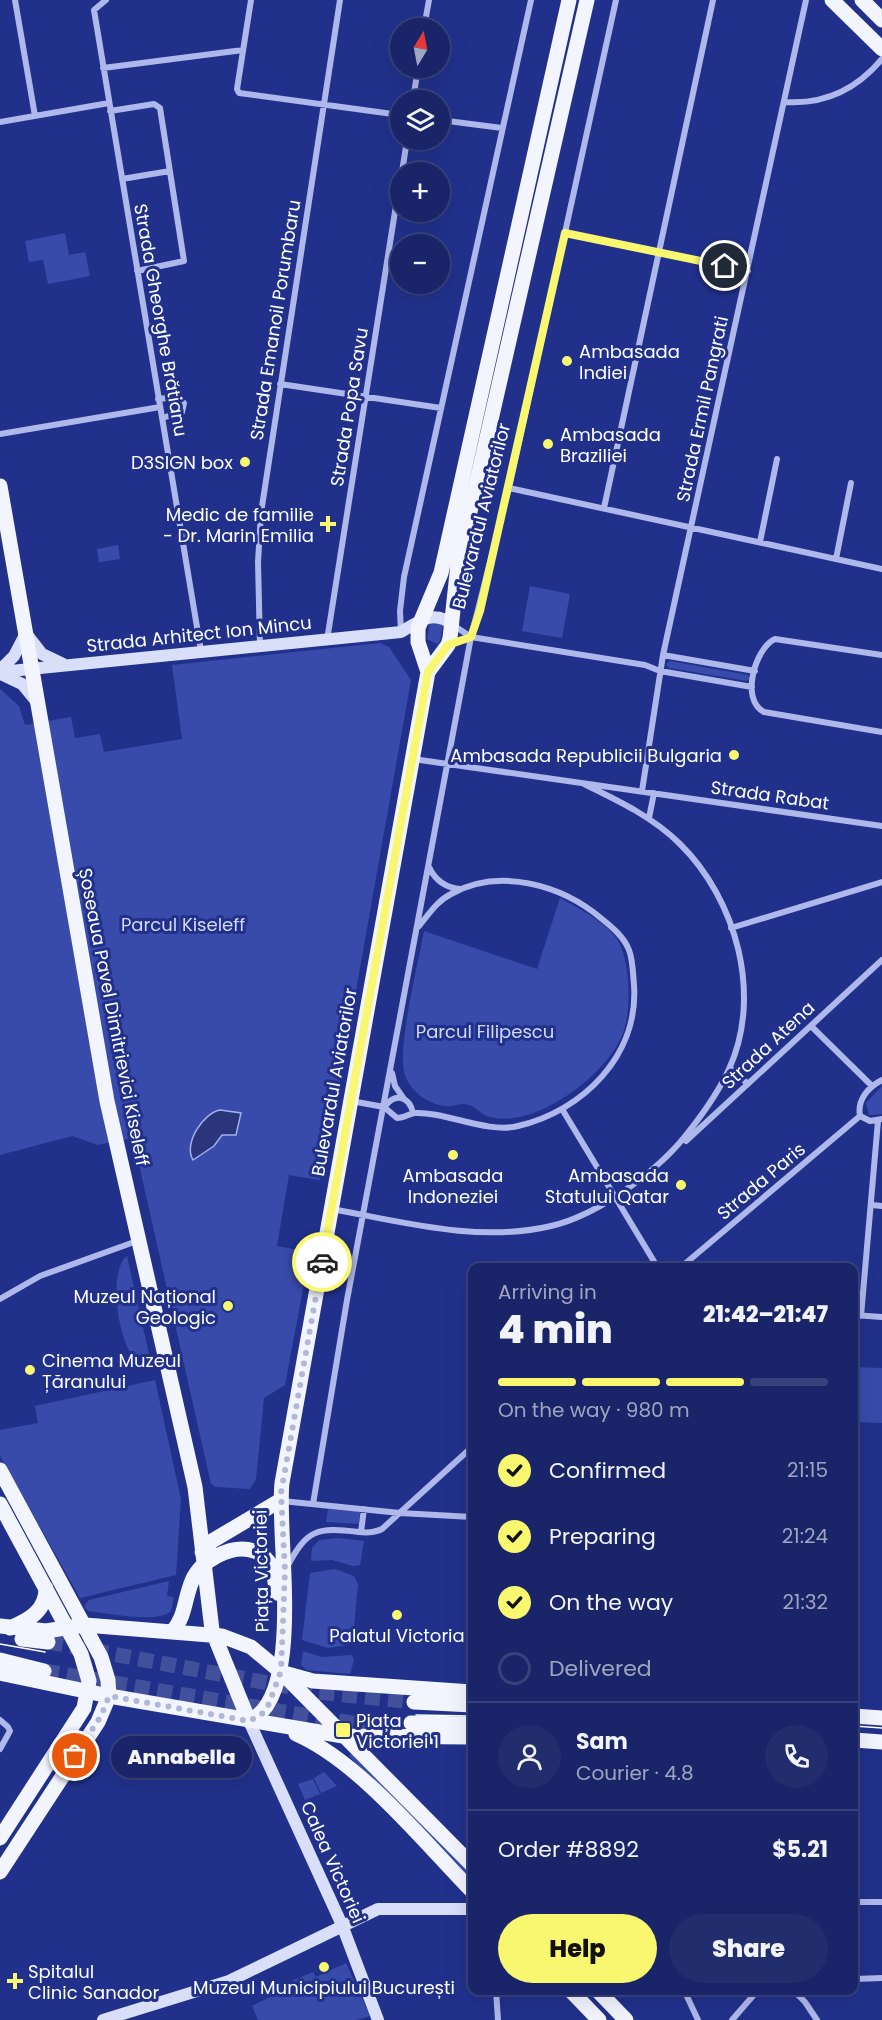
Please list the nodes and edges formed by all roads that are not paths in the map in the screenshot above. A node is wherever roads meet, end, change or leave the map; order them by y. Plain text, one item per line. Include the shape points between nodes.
1 (15, 0) edge
2 (106, 0) edge
3 (251, 0) edge
4 (340, 0) edge
5 (429, 0) edge
6 (531, 0) edge
7 (569, 0) edge
8 (587, 0) edge
9 (616, 0) edge
10 (713, 0) edge
11 (806, 0) edge
12 (832, 0) edge
13 (862, 0) edge
14 (426, 18) edge
15 (882, 20) edge
16 (882, 49) edge
17 (243, 50) junction
18 (882, 59) edge
19 (103, 68) junction
20 (784, 102) junction
21 (109, 103) junction
22 (324, 105) junction
23 (110, 111) junction
24 (390, 114) edge
25 (35, 116) junction
26 (450, 121) edge
27 (0, 122) edge
28 (502, 128) junction
29 (170, 171) junction
30 (122, 179) junction
31 (394, 222) edge
32 (565, 233) junction
33 (659, 252) junction
34 (137, 271) junction
35 (748, 271) junction
36 (280, 384) junction
37 (367, 397) junction
38 (159, 399) junction
39 (160, 407) junction
40 (441, 408) junction
41 (162, 418) junction
42 (0, 434) edge
43 (777, 459) dead end
44 (851, 483) dead end
45 (0, 486) edge
46 (509, 488) junction
47 (604, 508) junction
48 (692, 528) junction
49 (760, 542) junction
50 (836, 559) junction
51 (882, 569) edge
52 (420, 621) junction
53 (453, 625) junction
54 (401, 632) junction
55 (26, 633) junction
56 (471, 637) junction
57 (327, 640) junction
58 (418, 642) junction
59 (448, 645) junction
60 (260, 646) junction
61 (201, 652) junction
62 (663, 655) junction
63 (882, 656) edge
64 (645, 664) junction
65 (66, 665) junction
66 (32, 669) junction
67 (660, 671) junction
68 (755, 671) junction
69 (0, 672) edge
70 (428, 672) junction
71 (752, 687) junction
72 (38, 704) junction
73 (882, 732) edge
74 (413, 758) junction
75 (448, 764) junction
76 (584, 784) junction
77 (642, 791) junction
78 (654, 793) junction
79 (649, 818) junction
80 (882, 826) edge
81 (429, 867) junction
82 (882, 882) edge
83 (461, 889) junction
84 (418, 928) junction
85 (731, 928) junction
86 (882, 960) edge
87 (811, 1026) junction
88 (730, 1068) junction
89 (392, 1070) junction
90 (882, 1080) edge
91 (748, 1084) junction
92 (872, 1086) junction
93 (351, 1100) junction
94 (405, 1100) junction
95 (384, 1107) junction
96 (562, 1109) junction
97 (414, 1113) junction
98 (860, 1116) junction
99 (880, 1120) edge
100 (674, 1151) junction
101 (614, 1196) junction
102 (872, 1205) junction
103 (882, 1206) edge
104 (332, 1209) junction
105 (363, 1214) junction
106 (139, 1240) junction
107 (655, 1263) edge
108 (686, 1263) edge
109 (0, 1299) edge
110 (858, 1316) edge
111 (861, 1316) junction
112 (882, 1317) edge
113 (468, 1451) edge
114 (0, 1470) edge
115 (281, 1500) junction
116 (0, 1504) edge
117 (313, 1504) junction
118 (364, 1509) junction
119 (400, 1513) junction
120 (468, 1517) edge
121 (361, 1532) junction
122 (203, 1559) junction
123 (285, 1571) junction
124 (46, 1588) junction
125 (85, 1625) junction
126 (67, 1628) junction
127 (283, 1628) junction
128 (4, 1630) edge
129 (172, 1632) junction
130 (214, 1635) junction
131 (48, 1642) tunnel mouth
132 (0, 1660) edge
133 (44, 1671) tunnel mouth
134 (281, 1671) junction
135 (0, 1673) edge
136 (88, 1692) junction
137 (468, 1692) edge
138 (109, 1696) junction
139 (414, 1702) tunnel mouth
140 (468, 1705) edge
141 (858, 1716) edge
142 (882, 1718) edge
143 (0, 1720) edge
144 (249, 1721) junction
145 (411, 1723) tunnel mouth
146 (468, 1724) edge
147 (271, 1725) junction
148 (343, 1736) junction
149 (387, 1737) junction
150 (468, 1737) edge
151 (858, 1740) edge
152 (882, 1742) edge
153 (0, 1749) edge
154 (372, 1764) junction
155 (0, 1838) edge
156 (468, 1861) edge
157 (0, 1872) edge
158 (468, 1888) edge
159 (858, 1902) edge
160 (882, 1902) edge
161 (468, 1909) edge
162 (342, 1925) junction
163 (882, 1978) edge
164 (858, 1979) edge
165 (496, 1995) edge
166 (575, 1995) edge
167 (602, 1995) edge
168 (686, 1995) edge
169 (754, 1995) edge
170 (798, 1995) edge
171 (103, 2020) edge
172 (378, 2020) edge
173 (498, 2020) edge
174 (599, 2020) edge
175 (626, 2020) edge
176 (698, 2020) edge
177 (732, 2020) edge
178 (817, 2020) edge

1 - 25 street
2 - 19 street, Strada Gheorghe Brătianu via 94,10
3 - 17 street
4 - 22 street, Strada Emanoil Porumbaru
5 - 14 street
6 - 28 street
7 - 52 main road, Bulevardul Aviatorilor via 437,585
8 - 53 main road, Bulevardul Aviatorilor via 454,588
9 - 32 street, Bulevardul Aviatorilor
10 - 33 street
11 - 20 street, Strada Ermil Pangrati
12 - 16 main road
13 - 15 main road
17 - 19 street
17 - 22 street via 239,93
18 - 20 street via 869,75 846,90 801,104
19 - 21 street, Strada Gheorghe Brătianu
20 - 35 street, Strada Ermil Pangrati
21 - 23 street, Strada Gheorghe Brătianu
21 - 25 street
22 - 24 street
22 - 36 street, Strada Emanoil Porumbaru
23 - 29 street via 159,106
23 - 30 street, Strada Gheorghe Brătianu
25 - 27 street
26 - 28 street
28 - 40 street
29 - 30 street
29 - 34 street via 184,261
30 - 34 street, Strada Gheorghe Brătianu
31 - 37 street, Strada Popa Savu
32 - 33 street
32 - 46 street, Bulevardul Aviatorilor
33 - 35 street
33 - 47 street
34 - 38 street, Strada Gheorghe Brătianu
35 - 48 street, Strada Ermil Pangrati
36 - 37 street
36 - 60 street, Strada Emanoil Porumbaru via 258,537
37 - 40 street
37 - 57 street, Strada Popa Savu
38 - 39 street, Strada Gheorghe Brătianu
38 - 41 street via 177,396 184,403 182,412
39 - 41 street, Strada Gheorghe Brătianu
39 - 42 street
40 - 54 street via 402,585
41 - 61 street, Strada Gheorghe Brătianu
43 - 49 street
44 - 50 street
45 - 55 main road, Șoseaua Pavel Dimitrievici Kiseleff
46 - 47 street
46 - 56 street, Bulevardul Aviatorilor
47 - 48 street
48 - 49 street
48 - 62 street, Strada Ermil Pangrati
49 - 50 street
50 - 51 street
52 - 53 main road via 437,616
52 - 54 main road, Strada Arhitect Ion Mincu
52 - 58 main road
53 - 56 street
53 - 59 main road
54 - 57 main road, Strada Arhitect Ion Mincu
54 - 58 main road
55 - 65 main road via 42,654
55 - 66 main road, Șoseaua Pavel Dimitrievici Kiseleff
55 - 69 main road
56 - 59 street
56 - 64 street
56 - 75 street, Bulevardul Aviatorilor
57 - 60 main road, Strada Arhitect Ion Mincu
58 - 59 main road via 436,649
58 - 70 main road
59 - 70 main road
60 - 61 main road, Strada Arhitect Ion Mincu
61 - 65 main road, Strada Arhitect Ion Mincu
62 - 64 street
62 - 67 street, Strada Ermil Pangrati
62 - 68 street
63 - 68 street via 775,639 764,647
64 - 67 street
65 - 66 main road, Strada Arhitect Ion Mincu
66 - 69 main road, Strada Arhitect Ion Mincu
66 - 72 main road, Șoseaua Pavel Dimitrievici Kiseleff
67 - 71 street
67 - 77 street, Strada Ermil Pangrati
68 - 71 street
69 - 72 main road via 22,684
70 - 74 main road, Bulevardul Aviatorilor
71 - 73 street via 754,703 764,711
72 - 106 main road, Șoseaua Pavel Dimitrievici Kiseleff via 97,1048
74 - 75 street, Strada Rabat
74 - 93 main road, Bulevardul Aviatorilor
75 - 76 street, Strada Rabat
75 - 81 street, Bulevardul Aviatorilor
76 - 77 street, Strada Rabat
76 - 79 street
77 - 78 street, Strada Rabat
78 - 79 street
78 - 80 street, Strada Rabat
79 - 85 street via 691,856 715,892
81 - 83 street via 436,879
81 - 84 street, Bulevardul Aviatorilor
82 - 85 street
83 - 84 street via 444,898
83 - 96 street via 495,882 521,882 560,892 599,916 615,930 628,950 635,1001 632,1024 623,1046 599,1081
84 - 89 street, Bulevardul Aviatorilor
85 - 88 street via 742,966 744,993 739,1037
86 - 87 street, Strada Atena
87 - 91 street, Strada Atena
87 - 92 street
88 - 91 street
88 - 100 street
89 - 94 street via 395,1086
89 - 95 street, Bulevardul Aviatorilor
90 - 92 street
91 - 100 street, Strada Atena
92 - 98 street via 861,1100
93 - 95 street
93 - 104 main road, Bulevardul Aviatorilor
94 - 95 street via 394,1098
94 - 97 street
95 - 97 street via 397,1118
95 - 105 street, Bulevardul Aviatorilor
96 - 97 street via 514,1127
96 - 101 street
98 - 99 street
98 - 108 street, Strada Paris
99 - 102 street
100 - 101 street via 652,1172
101 - 105 street via 563,1223 502,1232 454,1230
101 - 107 street
102 - 103 street
102 - 111 street
104 - 105 street
104 - 115 main road, Bulevardul Aviatorilor
105 - 117 street, Bulevardul Aviatorilor
106 - 109 street via 40,1276
106 - 122 main road, Șoseaua Pavel Dimitrievici Kiseleff via 195,1487
110 - 111 street
111 - 112 street
113 - 119 street
114 - 125 main road
115 - 117 street
115 - 122 main road, Piața Victoriei via 212,1541
115 - 123 main road, Piața Victoriei
116 - 124 main road
117 - 118 street
118 - 119 street
118 - 121 street
119 - 120 street
119 - 121 street via 376,1532
121 - 123 street via 315,1532 302,1542
122 - 127 main road via 234,1549 254,1551 266,1558 274,1571
122 - 129 main road via 192,1579 182,1619
122 - 130 main road
123 - 127 main road, Piața Victoriei
124 - 126 main road
124 - 128 main road via 44,1604 37,1613
125 - 126 main road, Piața Victoriei
125 - 129 main road, Piața Victoriei
125 - 138 main road via 105,1668
126 - 128 main road, Piața Victoriei
126 - 136 main road via 87,1669
127 - 134 main road, Piața Victoriei
128 - 131 main road
129 - 130 main road, Piața Victoriei
130 - 134 main road, Piața Victoriei via 243,1642
130 - 144 main road
132 - 133 main road
134 - 137 main road via 313,1681
134 - 144 main road, Piața Victoriei via 268,1706
134 - 148 main road, Piața Victoriei
135 - 136 main road
136 - 138 main road
136 - 155 main road via 82,1712
138 - 144 main road
138 - 157 main road via 98,1722
139 - 140 main road
141 - 142 main road
143 - 153 street via 8,1727 9,1737
144 - 147 main road
144 - 162 main road, Calea Victoriei
145 - 146 main road
147 - 148 main road
147 - 158 main road via 309,1739 340,1759
148 - 149 main road
148 - 154 main road, Piața Victoriei
149 - 150 main road
149 - 154 main road via 375,1747
151 - 152 main road
154 - 156 main road, Piața Victoriei
159 - 160 street
161 - 162 main road via 386,1907
162 - 171 main road via 229,1981
162 - 172 main road, Calea Victoriei
163 - 164 street
165 - 173 street
166 - 174 main road
167 - 175 main road
168 - 176 street
169 - 177 street
170 - 178 street

